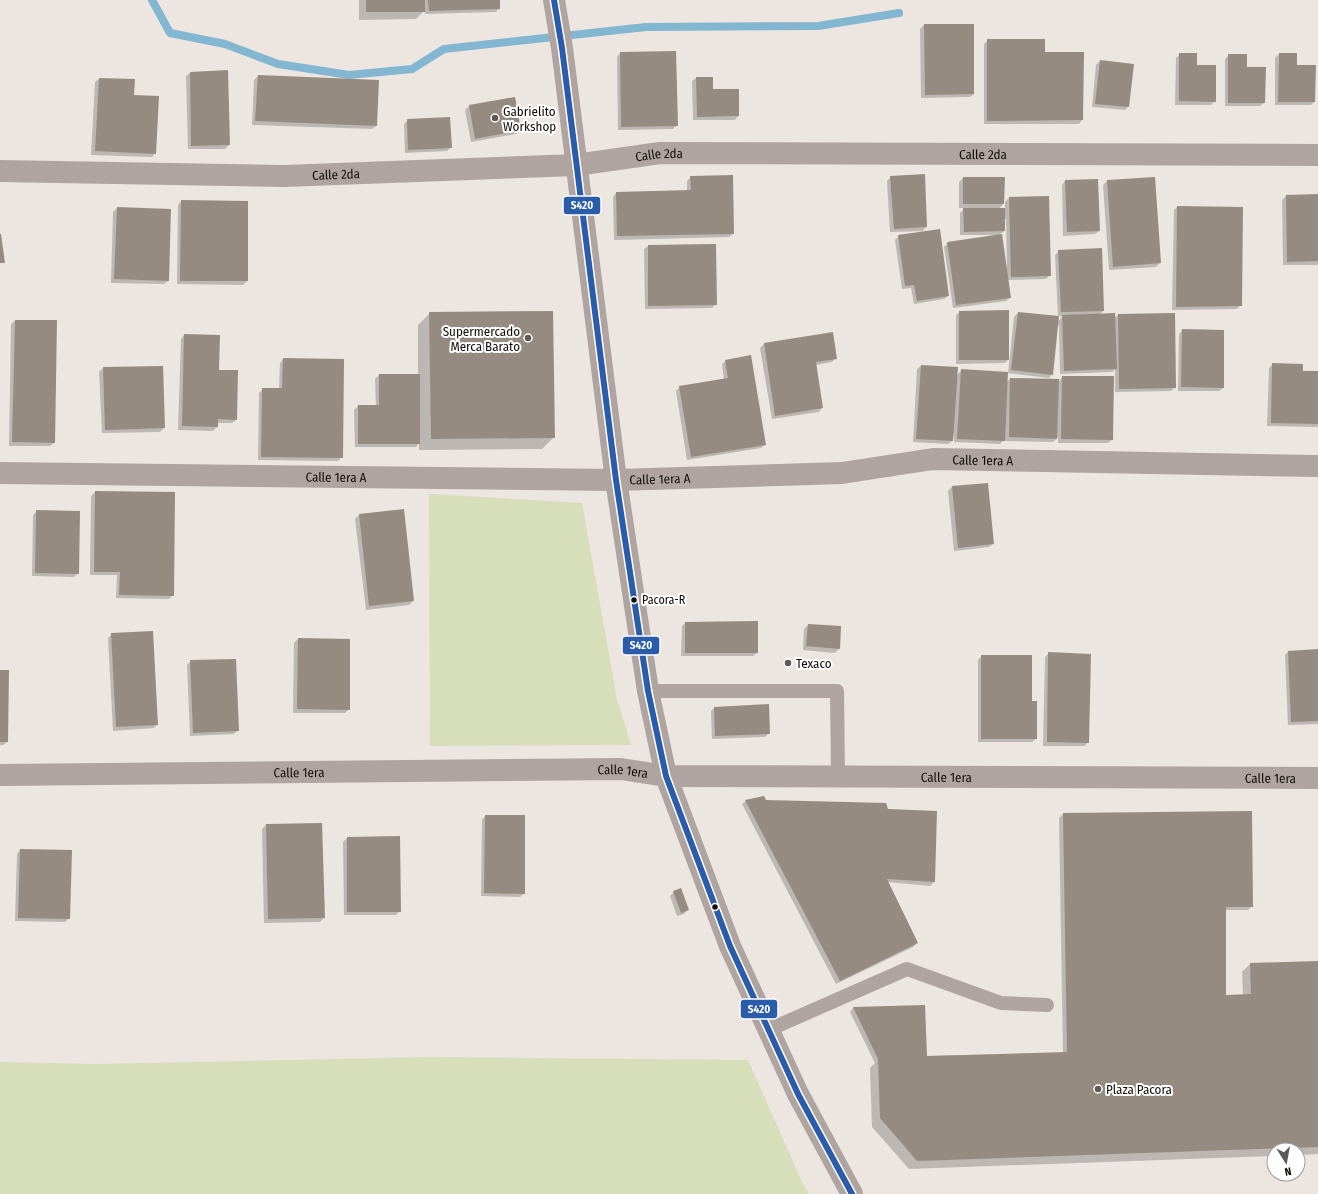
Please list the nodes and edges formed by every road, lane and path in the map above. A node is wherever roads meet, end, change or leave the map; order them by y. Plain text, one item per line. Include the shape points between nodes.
1 (554, 1) edge
2 (1318, 155) edge
3 (576, 165) junction
4 (0, 171) edge
5 (1318, 466) edge
6 (0, 473) edge
7 (616, 480) junction
8 (648, 691) junction
9 (0, 775) edge
10 (666, 776) junction
11 (838, 777) junction
12 (1318, 778) edge
13 (1047, 1005) dead end
14 (768, 1030) junction
15 (852, 1194) edge

1 - 3 street
2 - 3 street, Calle 2da via 660,153
3 - 4 street, Calle 2da via 284,176
3 - 7 street
5 - 7 street, Calle 1era A via 933,459 842,473
6 - 7 street, Calle 1era A
7 - 8 street
8 - 10 street
8 - 11 lane via 837,691
9 - 10 street, Calle 1era via 620,769
10 - 11 street, Calle 1era
10 - 14 street via 730,946
11 - 12 street, Calle 1era
13 - 14 lane via 1001,1003 907,969
14 - 15 street via 798,1094

